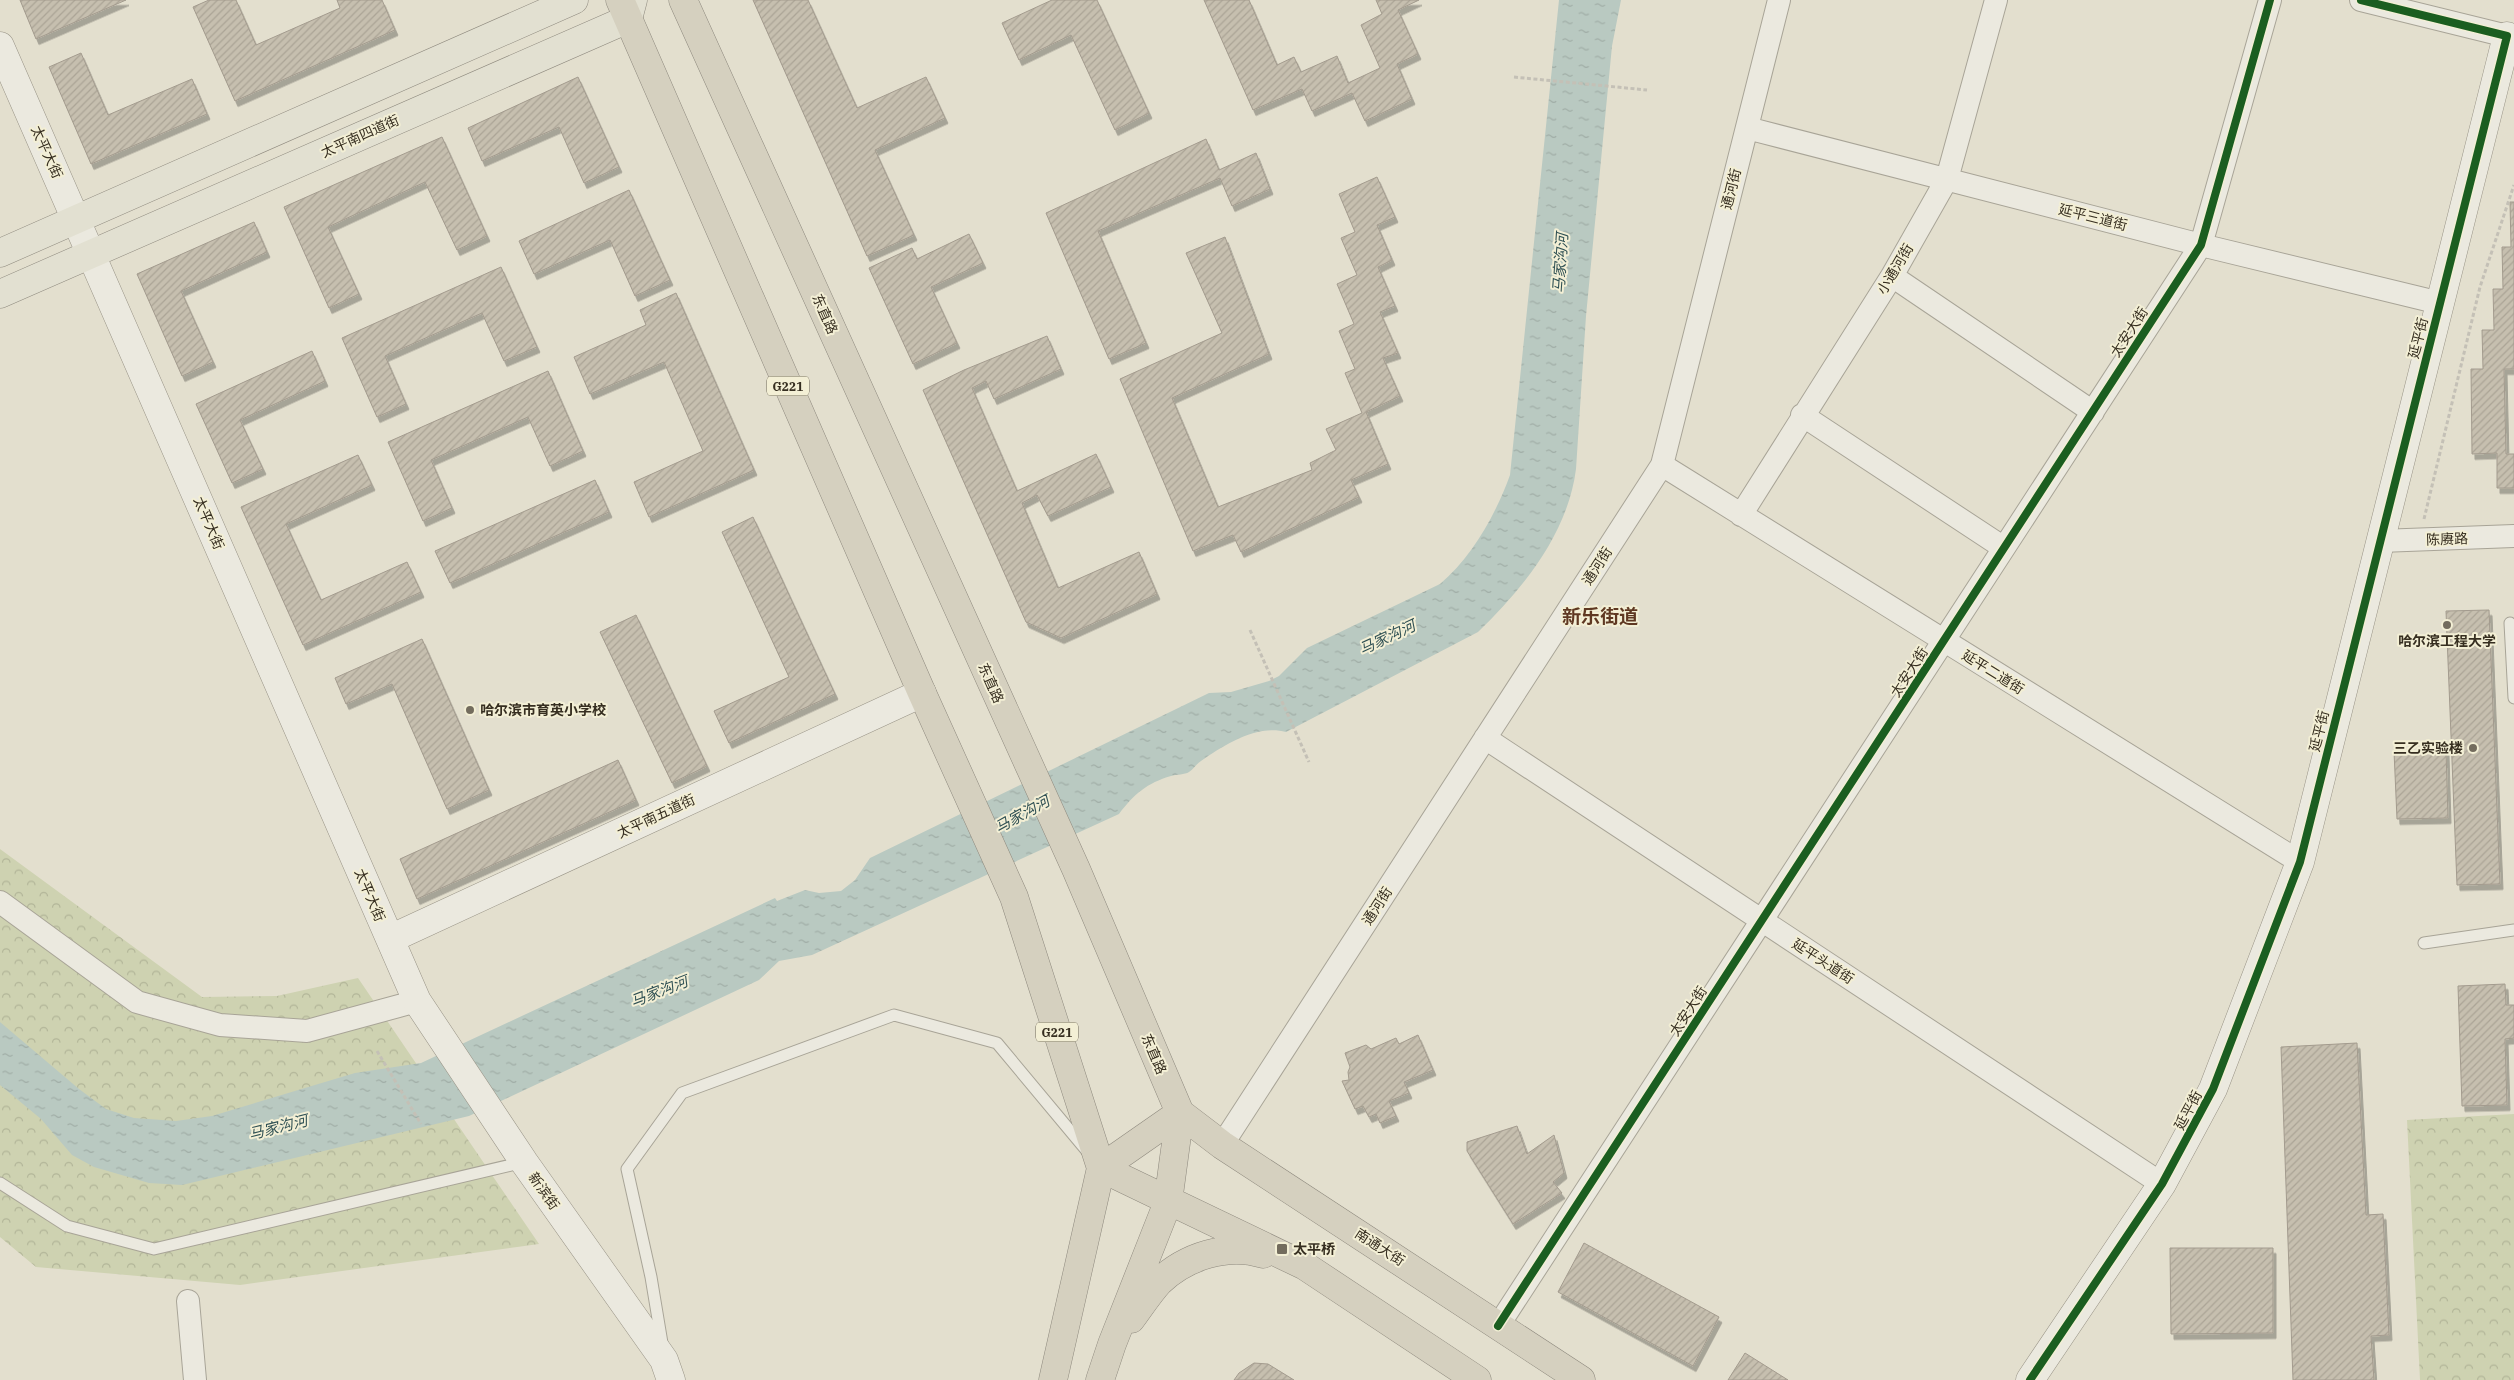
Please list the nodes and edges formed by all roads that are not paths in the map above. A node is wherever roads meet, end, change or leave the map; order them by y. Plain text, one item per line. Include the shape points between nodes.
1 (574, 0) edge
2 (683, 0) edge
3 (1779, 0) edge
4 (1996, 0) edge
5 (2270, 0) edge
6 (2361, 0) edge
7 (627, 6) edge
8 (2507, 36) joint
9 (0, 46) edge
10 (1747, 128) junction
11 (1947, 180) junction
12 (77, 218) junction
13 (2201, 245) junction
14 (0, 252) edge
15 (92, 254) junction
16 (1892, 276) junction
17 (0, 294) edge
18 (2440, 303) junction
19 (2092, 412) junction
20 (1802, 415) junction
21 (1662, 465) junction
22 (1741, 515) junction
23 (2514, 536) edge
24 (2380, 541) junction
25 (2004, 548) junction
26 (2510, 623) dead end
27 (1943, 642) junction
28 (922, 693) junction
29 (2514, 698) edge
30 (1485, 738) junction
31 (2300, 862) junction
32 (0, 902) edge
33 (1762, 921) junction
34 (2514, 930) edge
35 (390, 939) junction
36 (2424, 943) dead end
37 (417, 1001) junction
38 (1180, 1113) junction
39 (1222, 1145) junction
40 (524, 1162) junction
41 (1101, 1168) junction
42 (0, 1183) edge
43 (2162, 1184) junction
44 (1168, 1202) junction
45 (1305, 1266) junction
46 (188, 1301) dead end
47 (1498, 1326) junction
48 (1112, 1344) junction
49 (668, 1370) edge
50 (195, 1380) edge
51 (1053, 1380) edge
52 (1100, 1380) edge
53 (1477, 1380) edge
54 (1581, 1380) edge
55 (2030, 1380) edge

1 - 12 main road
2 - 38 highway, 东直路 via 1076,869
3 - 10 street, 通河街
4 - 11 street, 小通河街
5 - 13 street, 太安大街
6 - 8 street
7 - 15 main road, 太平南四道街
7 - 28 highway, G221
8 - 18 street, 延平街
9 - 12 street, 太平大街
10 - 11 street, 延平三道街
10 - 21 street, 通河街
11 - 13 street, 延平三道街
11 - 16 street, 小通河街
12 - 14 main road
12 - 15 street, 太平大街
13 - 18 street, 延平三道街
13 - 19 street, 太安大街
15 - 17 main road, 太平南四道街
15 - 35 street, 太平大街
16 - 19 street
16 - 20 street, 小通河街
18 - 24 street, 延平街
19 - 25 street, 太安大街
20 - 22 street, 小通河街
20 - 25 street
21 - 22 street, 延平二道街
21 - 30 street, 通河街
22 - 27 street, 延平二道街
23 - 24 street, 陈赓路
24 - 31 street, 延平街
25 - 27 street, 太安大街
26 - 29 lane
27 - 31 street, 延平二道街
27 - 33 street, 太安大街
28 - 35 street, 太平南五道街
28 - 41 highway, G221 via 1014,897
30 - 33 street, 延平头道街
30 - 39 street, 通河街
31 - 43 street, 延平街 via 2213,1089
32 - 37 street via 137,1002 220,1025 307,1031
33 - 43 street, 延平头道街
33 - 47 street, 太安大街
34 - 36 lane
35 - 37 street, 太平大街
37 - 40 street, 新滨街
38 - 39 highway, 南通大街
38 - 41 highway
38 - 44 highway
39 - 47 highway, 南通大街
40 - 42 lane via 154,1249 67,1226
40 - 49 street, 新滨街
41 - 44 highway
41 - 49 lane via 997,1044 894,1015 682,1093 627,1169
41 - 51 highway
43 - 55 street, 延平街
44 - 45 highway
44 - 48 highway
45 - 48 highway via 1249,1250 1220,1250 1189,1261 1160,1282
45 - 53 highway
46 - 50 street
47 - 54 highway, 南通大街
48 - 52 highway

